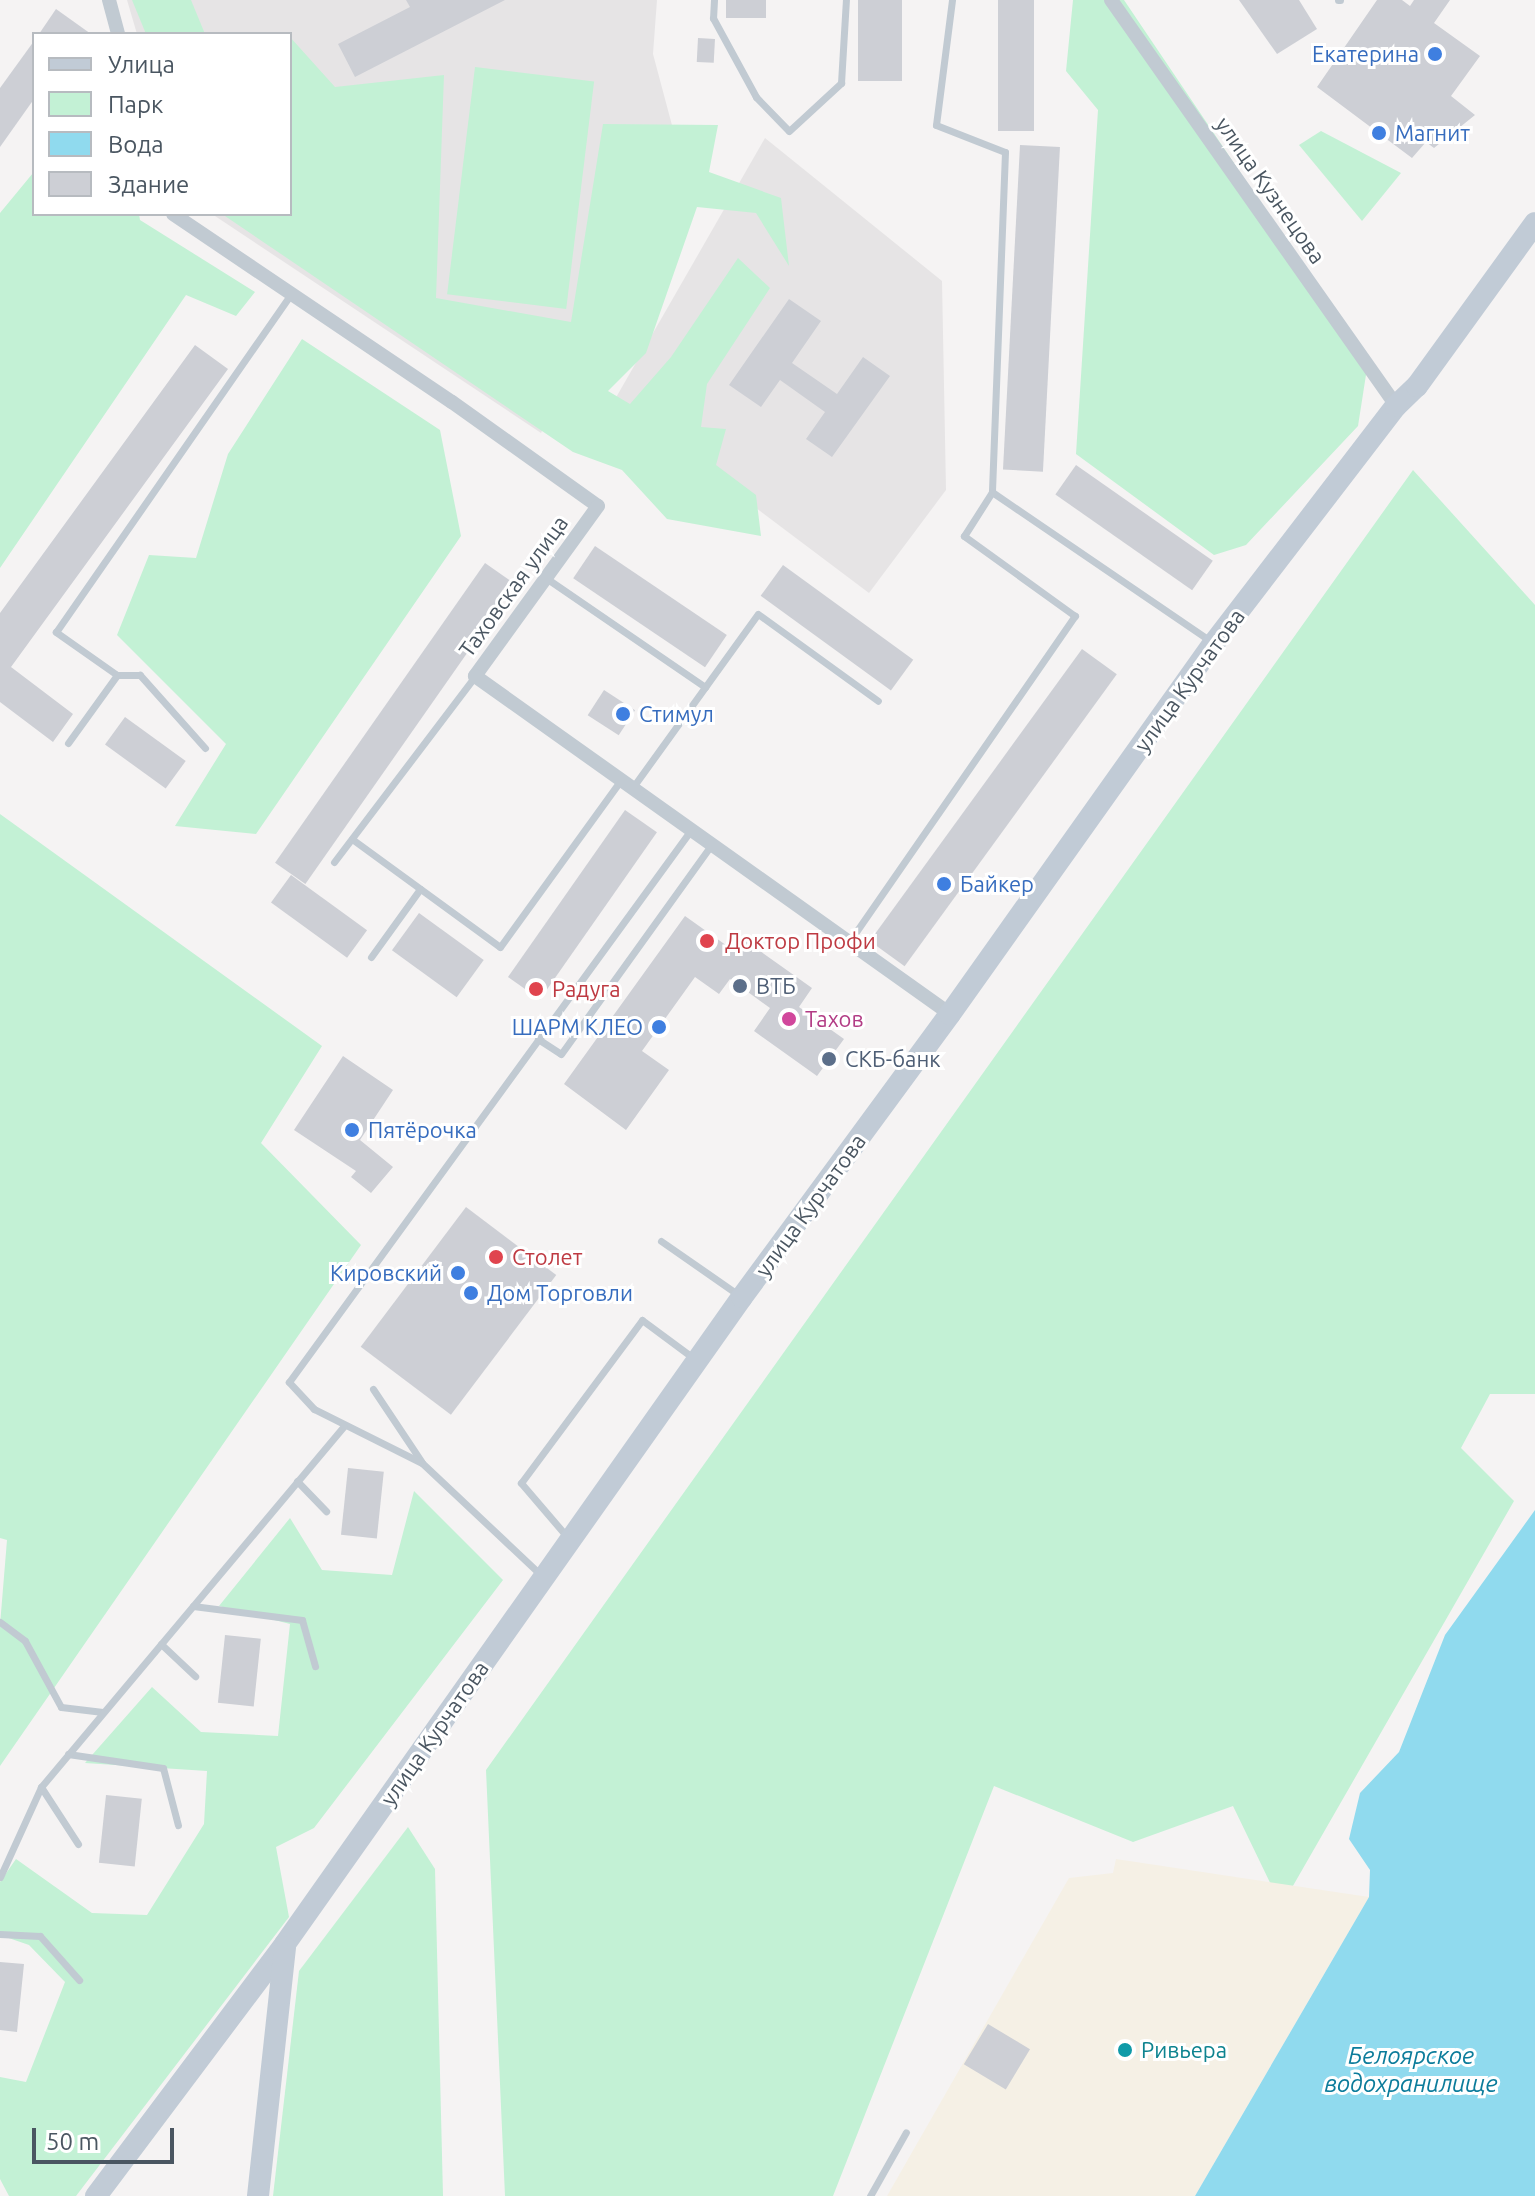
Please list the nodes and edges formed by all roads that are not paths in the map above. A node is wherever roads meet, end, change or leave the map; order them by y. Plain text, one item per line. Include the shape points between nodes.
1 (109, 0) edge
2 (714, 0) edge
3 (846, 0) edge
4 (952, 0) edge
5 (1111, 0) edge
6 (117, 32) edge
7 (176, 216) edge
8 (1535, 223) edge
9 (291, 294) junction
10 (1396, 406) junction
11 (992, 492) junction
12 (546, 578) junction
13 (1214, 643) junction
14 (117, 675) junction
15 (475, 676) junction
16 (705, 687) junction
17 (878, 701) dead end
18 (68, 743) dead end
19 (205, 748) dead end
20 (627, 784) junction
21 (691, 830) junction
22 (352, 839) junction
23 (712, 844) junction
24 (334, 862) dead end
25 (420, 889) junction
26 (849, 942) junction
27 (371, 957) dead end
28 (950, 1014) junction
29 (538, 1039) junction
30 (661, 1241) dead end
31 (742, 1297) junction
32 (698, 1361) junction
33 (373, 1389) dead end
34 (344, 1426) junction
35 (422, 1463) junction
36 (297, 1481) junction
37 (326, 1511) dead end
38 (570, 1541) junction
39 (544, 1578) junction
40 (193, 1606) junction
41 (0, 1622) edge
42 (161, 1644) junction
43 (315, 1666) dead end
44 (195, 1676) dead end
45 (103, 1712) junction
46 (68, 1754) junction
47 (41, 1787) junction
48 (178, 1825) dead end
49 (78, 1844) dead end
50 (0, 1877) edge
51 (0, 1934) edge
52 (285, 1944) junction
53 (79, 1980) dead end
54 (906, 2132) dead end
55 (96, 2196) edge
56 (258, 2196) edge
57 (870, 2196) edge

1 - 6 street
2 - 3 lane via 713,18 756,97 789,131 841,83
4 - 11 lane via 936,125 1005,152
5 - 10 street, улица Кузнецова
7 - 9 street, Таховская улица
8 - 10 main road, улица Курчатова via 1417,386
9 - 12 street, Таховская улица via 598,506
9 - 14 lane via 56,632
10 - 13 main road, улица Курчатова
11 - 13 lane
11 - 26 lane via 964,536 1075,616
12 - 15 street, Таховская улица
12 - 16 lane
13 - 28 main road, улица Курчатова
14 - 18 lane
14 - 19 lane via 140,675
15 - 20 street, Таховская улица
15 - 22 lane
16 - 17 lane via 758,614
16 - 20 lane
20 - 21 street, Таховская улица
20 - 25 lane via 500,947
21 - 23 street, Таховская улица
21 - 29 lane
22 - 24 lane
22 - 25 lane
23 - 26 street, Таховская улица
23 - 29 lane via 561,1054
25 - 27 lane
26 - 28 street, Таховская улица
28 - 31 main road, улица Курчатова
29 - 34 lane via 289,1382 314,1409
30 - 31 lane
31 - 32 main road, улица Курчатова
32 - 38 main road, улица Курчатова
32 - 38 lane via 642,1320 521,1483
33 - 35 lane
34 - 35 lane
34 - 36 lane
35 - 39 lane
36 - 37 lane
36 - 40 lane
38 - 39 main road, улица Курчатова
39 - 52 main road, улица Курчатова
40 - 42 lane
40 - 43 lane via 302,1620
41 - 45 lane via 25,1641 61,1707
42 - 44 lane
42 - 45 lane
45 - 46 lane
46 - 47 lane
46 - 48 lane via 163,1768
47 - 49 lane
47 - 50 lane
51 - 53 lane via 40,1936
52 - 55 main road, улица Курчатова
52 - 56 main road
54 - 57 lane

